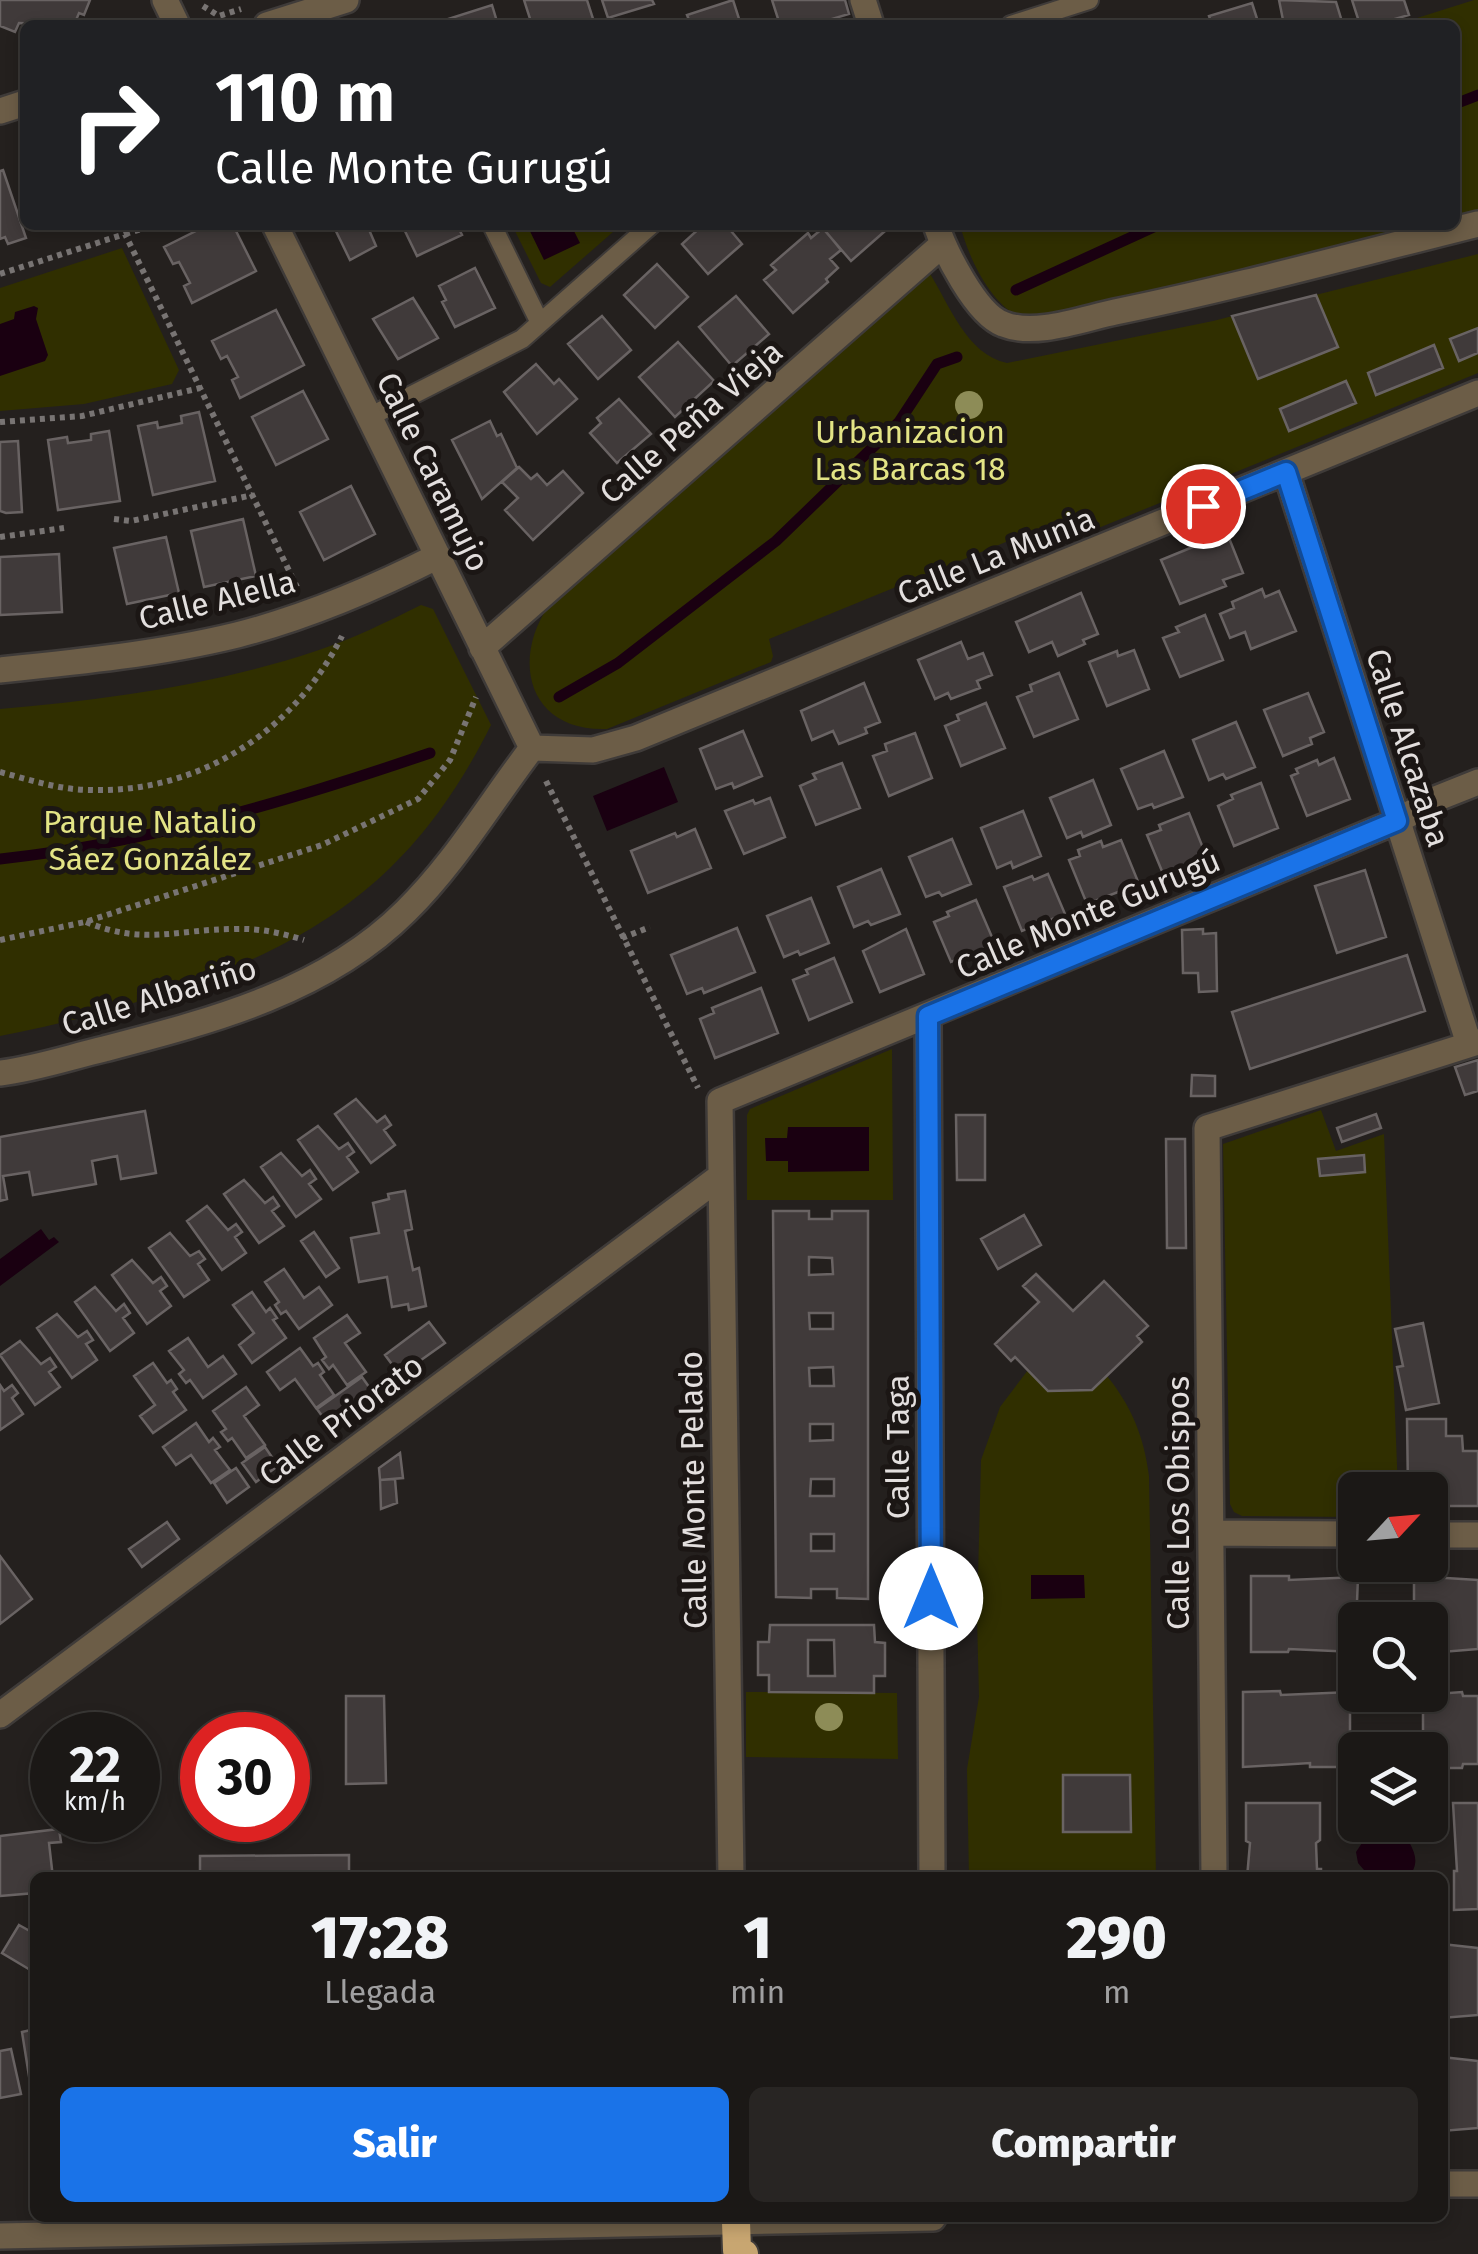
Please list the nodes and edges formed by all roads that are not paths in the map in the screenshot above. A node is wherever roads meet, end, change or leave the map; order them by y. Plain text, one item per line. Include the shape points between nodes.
1 (346, 0) edge
2 (1089, 0) edge
3 (260, 15) edge
4 (1027, 20) edge
5 (277, 230) edge
6 (494, 230) edge
7 (645, 230) edge
8 (1454, 230) edge
9 (940, 235) edge
10 (540, 324) junction
11 (1478, 393) edge
12 (369, 417) junction
13 (1286, 472) junction
14 (438, 556) junction
15 (482, 648) junction
16 (0, 670) edge
17 (532, 748) junction
18 (1478, 782) edge
19 (1397, 821) junction
20 (928, 1016) junction
21 (1473, 1043) edge
22 (0, 1074) edge
23 (720, 1101) joint
24 (722, 1176) junction
25 (1211, 1533) junction
26 (1338, 1534) edge
27 (1448, 1534) edge
28 (1478, 1535) edge
29 (0, 1715) edge
30 (731, 1872) edge
31 (932, 1872) edge
32 (1214, 1872) edge
33 (1448, 2184) edge
34 (1478, 2184) edge
35 (644, 2222) edge
36 (736, 2222) edge
37 (0, 2236) edge
38 (744, 2254) edge

1 - 3 street
2 - 4 lane
5 - 12 street, Calle Caramujo
6 - 10 lane
7 - 10 lane
8 - 9 street via 1198,295 1025,329 992,320
9 - 15 street, Calle Peña Vieja
10 - 12 lane
11 - 13 street, Calle La Munia
12 - 14 street, Calle Caramujo
13 - 17 street, Calle La Munia via 636,738 593,750
13 - 19 street, Calle Alcazaba
14 - 15 street, Calle Caramujo
14 - 16 street, Calle Alella via 350,598 237,635
15 - 17 street, Calle Caramujo
17 - 22 street, Calle Albariño via 449,864 362,948 305,982 227,1014
18 - 19 street, Calle Monte Gurugú
19 - 20 street, Calle Monte Gurugú
19 - 21 street, Calle Alcazaba
20 - 23 street, Calle Monte Gurugú
20 - 31 street, Calle Taga
21 - 25 street, Calle Los Obispos via 1207,1128
23 - 24 street, Calle Monte Pelado
24 - 29 street, Calle Priorato
24 - 30 street, Calle Monte Pelado
25 - 26 street
25 - 32 street, Calle Los Obispos
27 - 28 street
33 - 34 street
35 - 37 street
36 - 38 highway via 737,2250

